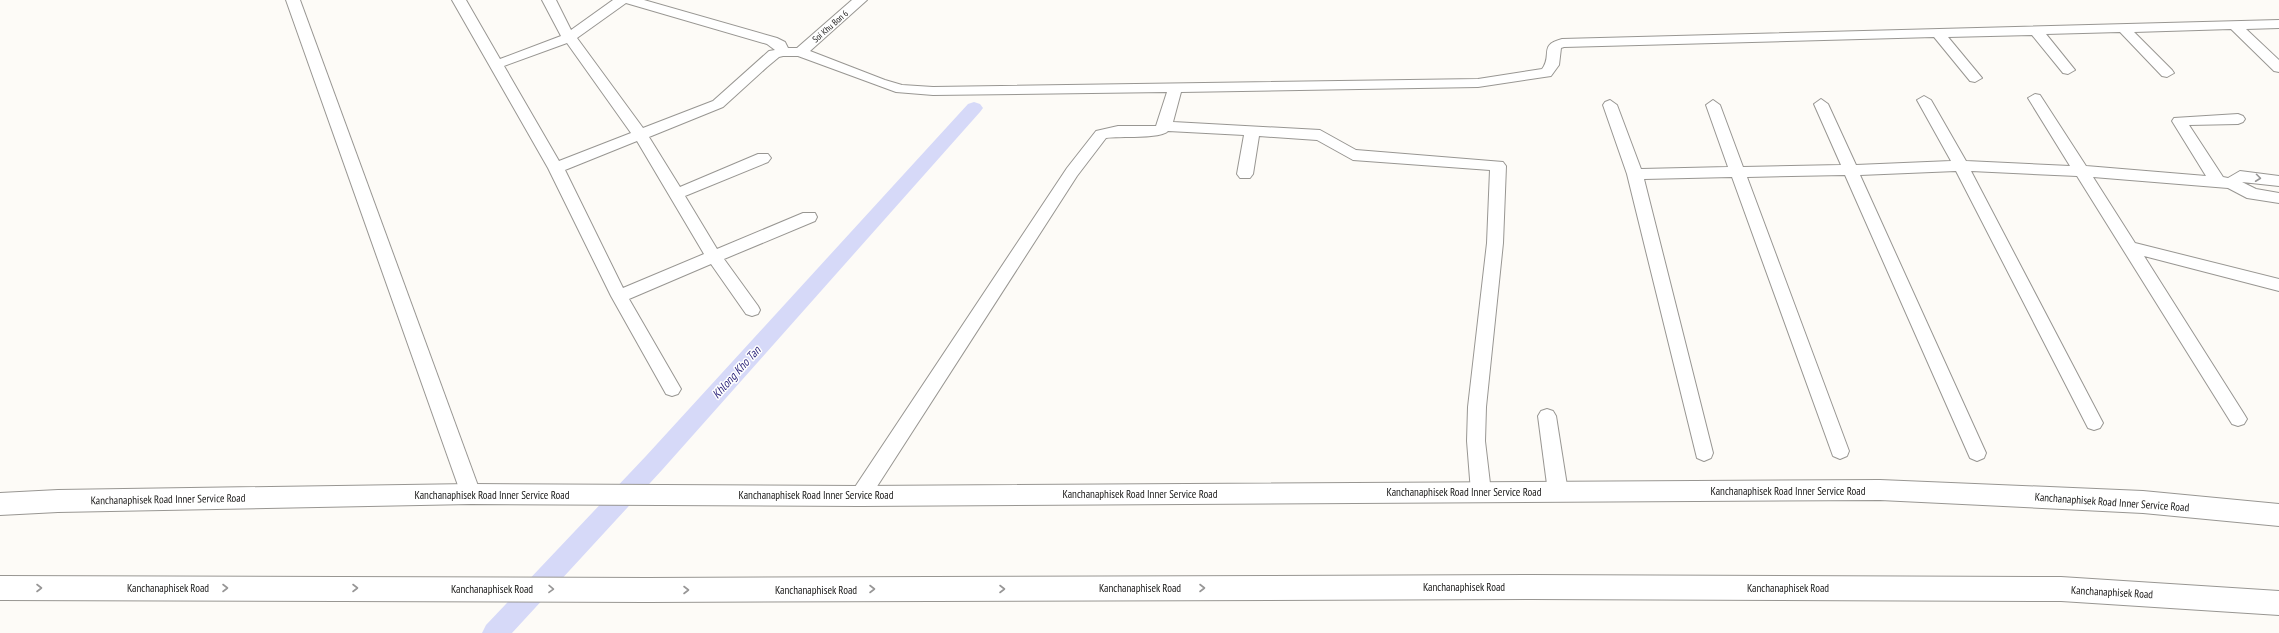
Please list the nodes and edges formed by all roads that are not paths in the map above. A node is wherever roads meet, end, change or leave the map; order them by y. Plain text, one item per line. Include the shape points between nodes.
1 (293, 0) edge
2 (459, 0) edge
3 (549, 0) edge
4 (622, 0) edge
5 (630, 0) edge
6 (860, 0) edge
7 (2279, 24) edge
8 (2234, 25) junction
9 (2122, 27) junction
10 (2034, 29) junction
11 (1937, 32) junction
12 (569, 38) junction
13 (783, 52) junction
14 (800, 52) junction
15 (498, 64) junction
16 (2279, 68) edge
17 (2068, 70) dead end
18 (2166, 73) dead end
19 (1974, 78) dead end
20 (1175, 88) junction
21 (2034, 98) dead end
22 (1924, 100) dead end
23 (1821, 104) dead end
24 (1610, 105) dead end
25 (1713, 106) dead end
26 (2238, 119) dead end
27 (1164, 126) junction
28 (1252, 131) junction
29 (640, 134) junction
30 (763, 158) dead end
31 (1961, 166) junction
32 (556, 168) junction
33 (1851, 170) junction
34 (2079, 171) junction
35 (1736, 173) junction
36 (1245, 174) dead end
37 (1635, 174) junction
38 (2279, 181) edge
39 (2224, 182) junction
40 (677, 194) junction
41 (2279, 198) edge
42 (809, 217) dead end
43 (2129, 248) junction
44 (714, 256) junction
45 (2279, 285) edge
46 (620, 296) junction
47 (752, 310) dead end
48 (672, 389) dead end
49 (1547, 416) dead end
50 (2238, 419) dead end
51 (2094, 423) dead end
52 (1840, 450) dead end
53 (1704, 452) dead end
54 (1977, 453) dead end
55 (1481, 492) junction
56 (1558, 492) junction
57 (471, 494) junction
58 (860, 496) junction
59 (0, 504) edge
60 (2279, 515) edge
61 (0, 588) edge
62 (2279, 603) edge

1 - 57 street
2 - 15 street
3 - 12 street
4 - 12 street
5 - 13 street via 772,41 780,45
6 - 14 street, Soi Khu Bon 6
7 - 8 street
8 - 9 street
8 - 16 street
9 - 10 street
9 - 18 street
10 - 11 street
10 - 17 street
11 - 19 street
11 - 20 street via 1562,43 1554,46 1552,65 1546,73 1478,83
12 - 15 street
12 - 29 street
13 - 14 street
13 - 29 street via 774,54 718,104
14 - 20 street via 901,89 969,91
15 - 32 street
20 - 27 street
21 - 34 street
22 - 31 street
23 - 33 street
24 - 37 street
25 - 35 street
26 - 39 street via 2179,121
27 - 28 street
27 - 58 street via 1160,131 1118,131 1101,134 1072,172
28 - 36 street
28 - 55 street via 1320,135 1353,155 1498,166 1495,243 1477,406 1476,440
29 - 32 street
29 - 40 street
30 - 40 street
31 - 33 street
31 - 34 street
31 - 51 street
32 - 46 street
33 - 35 street
33 - 54 street
34 - 39 street
34 - 43 street
35 - 37 street
35 - 52 street
37 - 53 street
39 -> 38 street via 2240,176
39 - 41 street via 2252,194
40 - 44 street
42 - 44 street
43 - 45 street
43 - 50 street
44 - 46 street
44 - 47 street
46 - 48 street
49 - 56 street
55 - 56 main road, Kanchanaphisek Road Inner Service Road
55 - 58 main road, Kanchanaphisek Road Inner Service Road
56 - 60 main road, Kanchanaphisek Road Inner Service Road via 1880,490 2143,502
57 - 58 main road, Kanchanaphisek Road Inner Service Road
57 - 59 main road, Kanchanaphisek Road Inner Service Road
61 -> 62 main road, Kanchanaphisek Road via 2060,589

